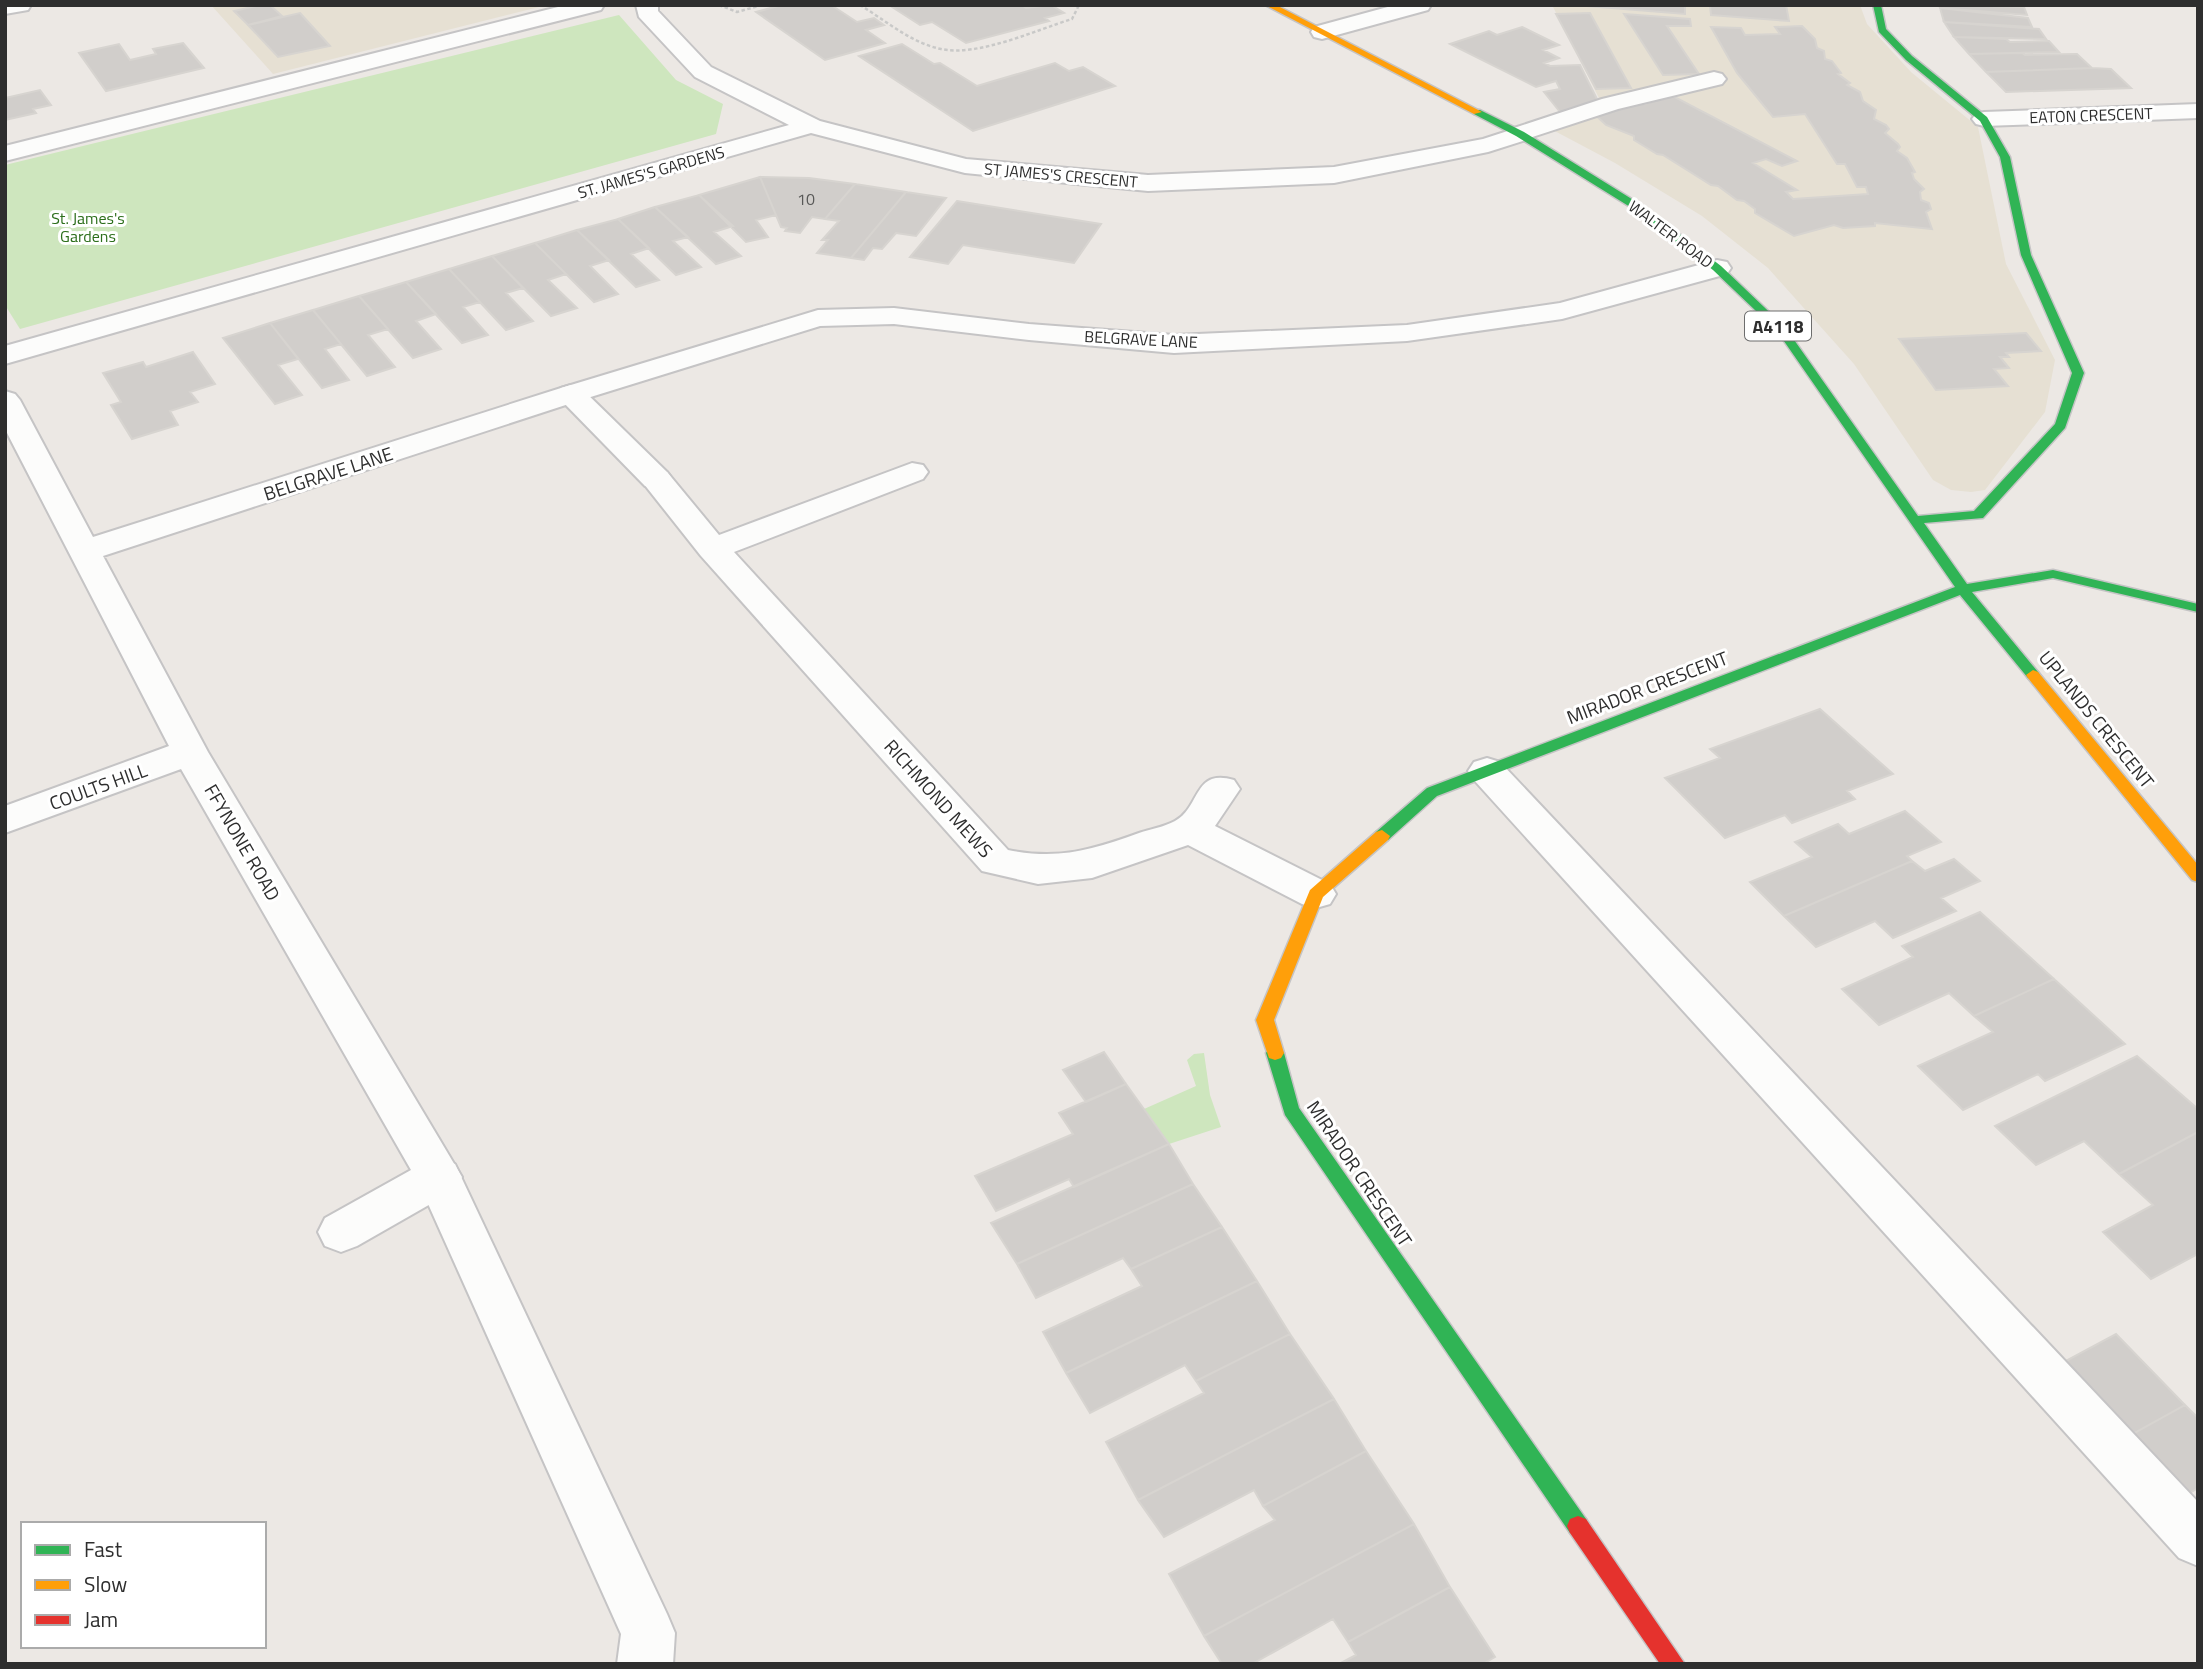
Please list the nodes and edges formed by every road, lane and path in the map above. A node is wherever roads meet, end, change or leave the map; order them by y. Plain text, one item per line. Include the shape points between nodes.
1 (20, 5) edge
2 (593, 5) edge
3 (647, 5) edge
4 (719, 5) edge
5 (762, 5) edge
6 (860, 5) edge
7 (1079, 5) edge
8 (1269, 5) edge
9 (1420, 5) edge
10 (1877, 5) edge
11 (5, 8) edge
12 (1322, 32) junction
13 (1714, 79) dead end
14 (2198, 111) edge
15 (1984, 119) junction
16 (811, 127) junction
17 (1520, 134) junction
18 (5, 154) edge
19 (1717, 268) junction
20 (5, 355) edge
21 (571, 394) junction
22 (5, 400) edge
23 (912, 472) dead end
24 (1917, 520) junction
25 (713, 549) junction
26 (84, 551) junction
27 (1963, 589) junction
28 (2198, 608) edge
29 (190, 752) junction
30 (1487, 771) junction
31 (1221, 789) dead end
32 (5, 820) edge
33 (1191, 830) junction
34 (2198, 876) edge
35 (1316, 894) junction
36 (439, 1177) junction
37 (341, 1232) dead end
38 (2198, 1540) edge
39 (645, 1664) edge
40 (1674, 1664) edge

1 - 11 street
2 - 18 street
3 - 16 street, ST JAMES'S CRESCENT via 647,12 703,72
4 - 5 path via 737,12
6 - 7 path via 927,45 944,50 966,49 1072,19
8 - 12 street, WALTER ROAD / A4118
9 - 12 street
10 - 15 street via 1882,30
12 - 17 street, WALTER ROAD / A4118
13 - 17 street, ST JAMES'S CRESCENT via 1610,104
14 - 15 street, EATON CRESCENT
15 - 24 street via 2005,157 2026,255 2078,373 2061,425 1979,516
16 - 17 street, ST JAMES'S CRESCENT via 965,166 1148,183 1334,175 1488,145
16 - 20 street, ST. JAMES'S GARDENS
17 - 19 street, WALTER ROAD / A4118 via 1639,208
19 - 21 street, BELGRAVE LANE via 1562,311 1408,333 1174,344 894,316 818,318
19 - 24 street, WALTER ROAD / A4118 via 1781,329
21 - 25 street, RICHMOND MEWS via 656,479
21 - 26 street, BELGRAVE LANE
22 - 26 street, FFYNONE ROAD
23 - 25 street
24 - 27 street, WALTER ROAD / A4118
25 - 33 street, RICHMOND MEWS via 996,861 1038,870 1093,864
26 - 29 street, FFYNONE ROAD
27 - 28 street via 2053,574
27 - 30 street, MIRADOR CRESCENT
27 - 34 street, UPLANDS CRESCENT / A4118
29 - 32 street, COULTS HILL
29 - 36 street, FFYNONE ROAD
30 - 35 street, MIRADOR CRESCENT via 1432,792
30 - 38 street
31 - 33 street
33 - 35 street
35 - 40 street, MIRADOR CRESCENT via 1265,1020 1291,1110
36 - 37 street
36 - 39 street, FFYNONE ROAD via 648,1633

